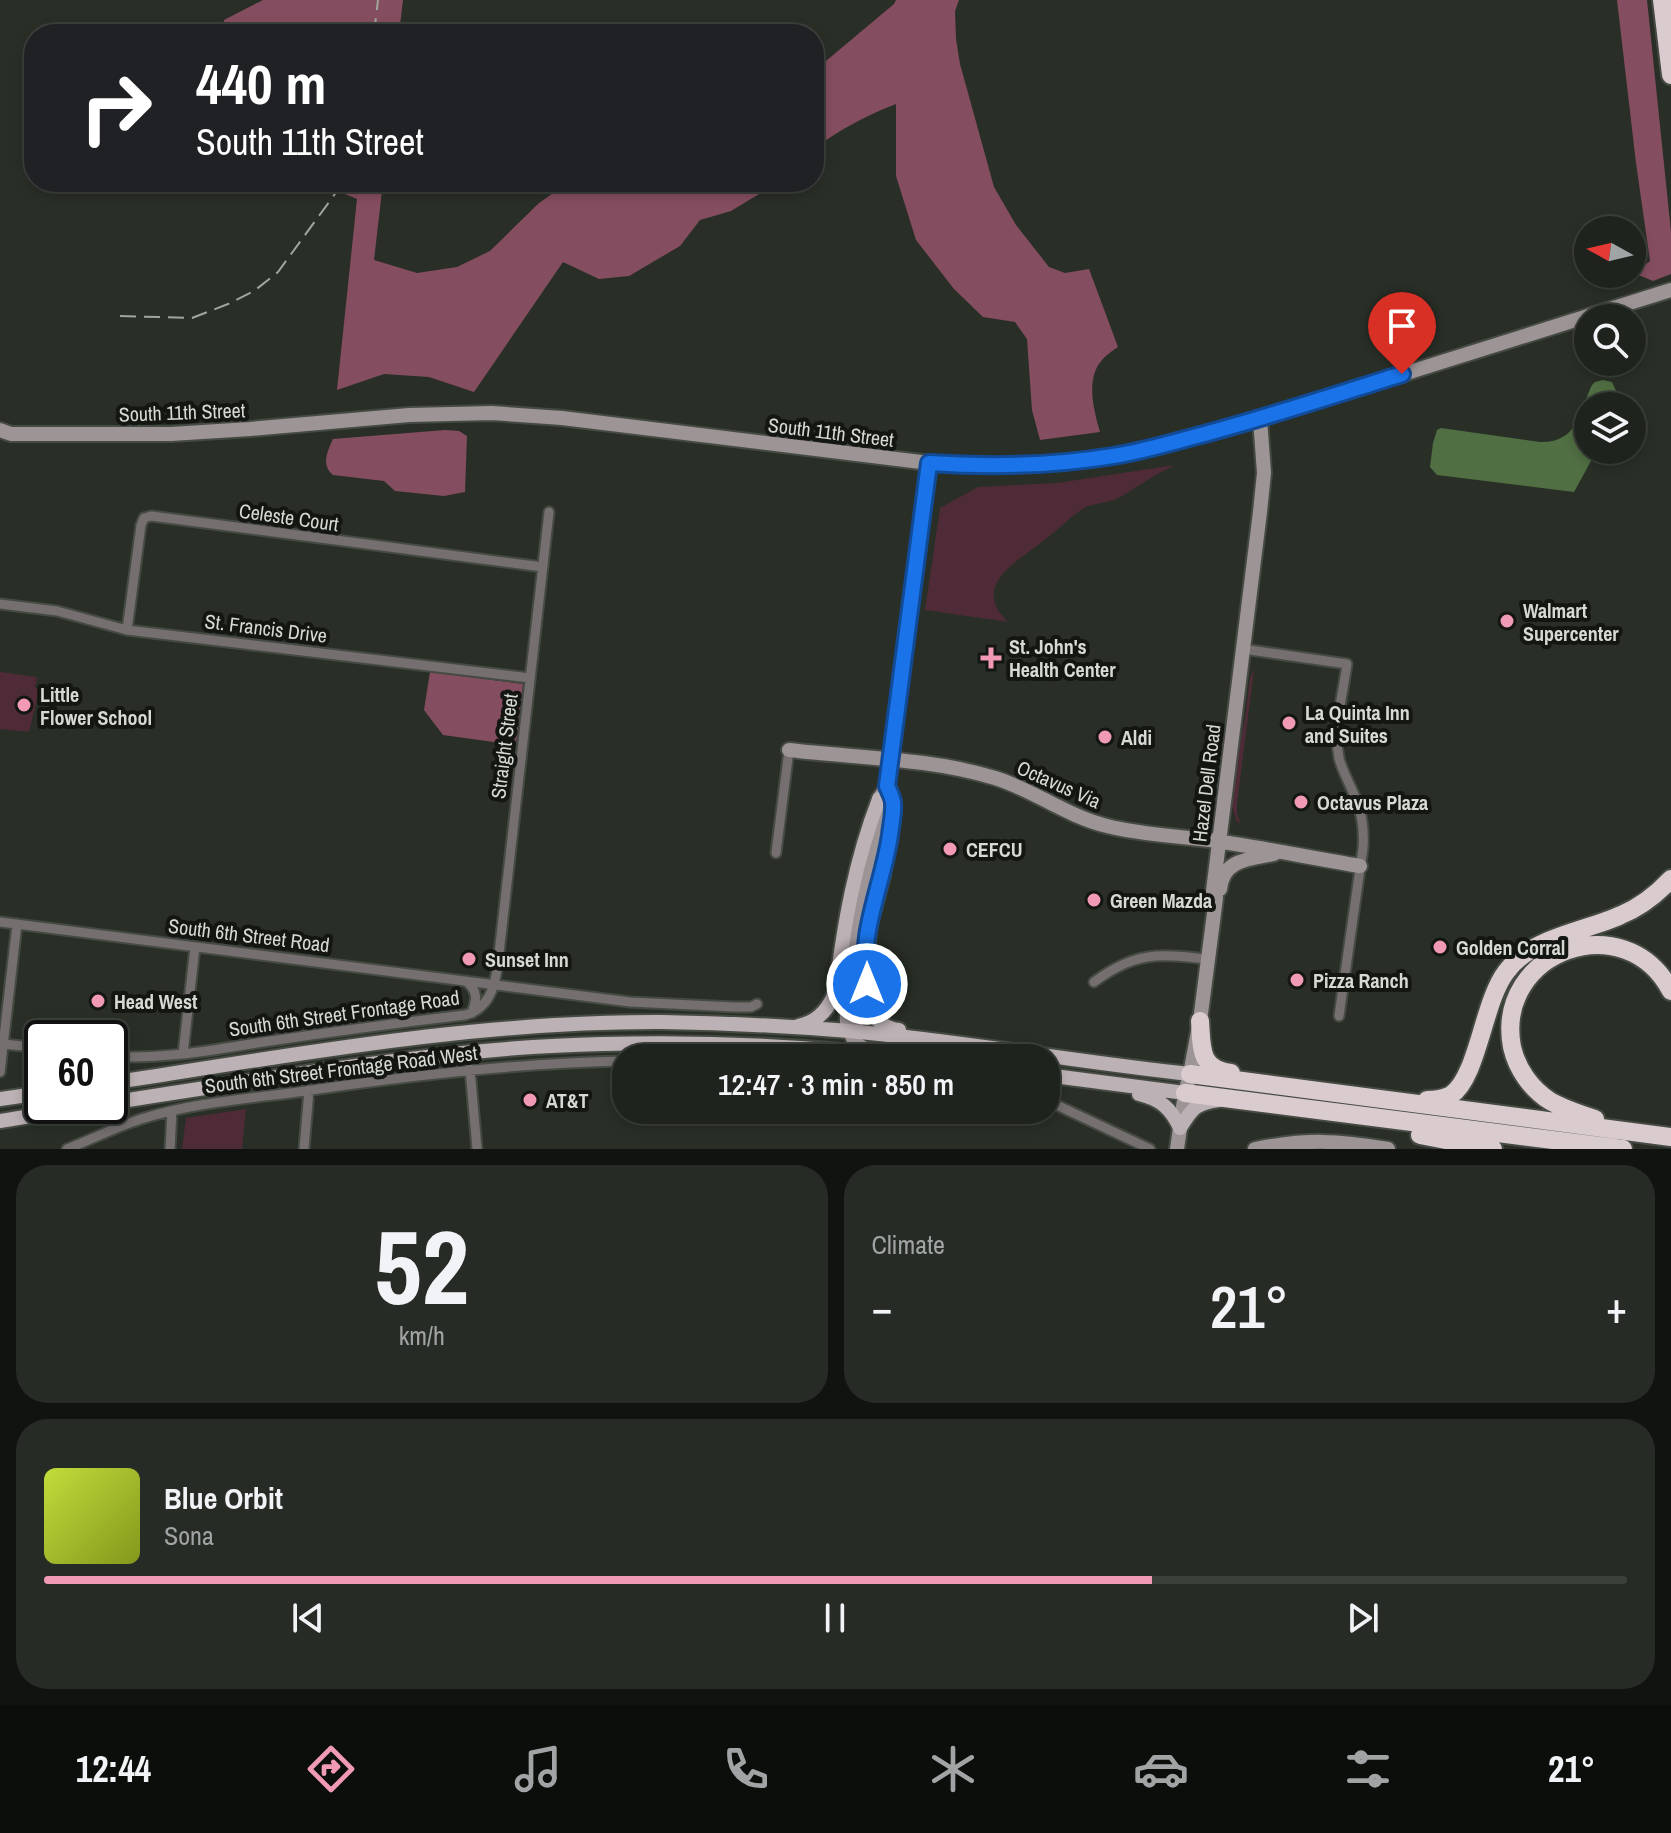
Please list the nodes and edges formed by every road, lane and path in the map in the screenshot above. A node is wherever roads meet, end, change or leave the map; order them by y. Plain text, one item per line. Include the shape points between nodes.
1 (1662, 0) edge
2 (1671, 75) edge
3 (1665, 292) edge
4 (1260, 419) junction
5 (4, 434) edge
6 (929, 463) junction
7 (549, 512) dead end
8 (543, 567) junction
9 (0, 604) edge
10 (127, 630) junction
11 (1243, 649) junction
12 (530, 678) junction
13 (789, 750) joint
14 (891, 759) junction
15 (883, 793) junction
16 (1219, 841) junction
17 (776, 853) dead end
18 (1278, 853) junction
19 (1360, 866) junction
20 (1671, 879) edge
21 (1216, 898) junction
22 (0, 922) edge
23 (17, 924) junction
24 (195, 947) junction
25 (1208, 959) junction
26 (864, 967) junction
27 (465, 981) junction
28 (1094, 982) dead end
29 (493, 984) junction
30 (1671, 991) edge
31 (757, 1004) dead end
32 (472, 1013) junction
33 (1339, 1016) dead end
34 (1200, 1021) junction
35 (786, 1027) junction
36 (849, 1031) junction
37 (3, 1044) junction
38 (606, 1044) junction
39 (612, 1044) edge
40 (857, 1044) edge
41 (953, 1044) edge
42 (1004, 1044) edge
43 (24, 1046) edge
44 (183, 1054) junction
45 (128, 1057) edge
46 (1060, 1057) edge
47 (612, 1061) edge
48 (470, 1069) junction
49 (0, 1072) edge
50 (1190, 1074) junction
51 (1060, 1075) edge
52 (1060, 1077) edge
53 (1060, 1078) edge
54 (128, 1080) edge
55 (1304, 1089) junction
56 (309, 1090) junction
57 (1185, 1093) junction
58 (24, 1096) edge
59 (0, 1099) edge
60 (1228, 1099) junction
61 (128, 1100) edge
62 (1403, 1102) junction
63 (1060, 1107) edge
64 (1312, 1109) junction
65 (172, 1111) junction
66 (24, 1117) edge
67 (0, 1121) edge
68 (1180, 1128) junction
69 (1671, 1137) edge
70 (1625, 1140) edge
71 (67, 1149) edge
72 (170, 1149) edge
73 (304, 1149) edge
74 (477, 1149) edge
75 (1150, 1149) edge
76 (1177, 1149) edge
77 (1255, 1149) edge
78 (1388, 1149) edge
79 (1493, 1149) edge

1 - 2 highway
3 - 4 street, South 11th Street
4 - 6 street, South 11th Street via 1102,457 1011,466
4 - 11 street, Hazel Dell Road via 1264,473
5 - 6 street, South 11th Street via 171,434 492,413
6 - 14 street
7 - 8 street, Straight Street
8 - 10 street, Celeste Court via 151,516 141,525
8 - 12 street, Straight Street
9 - 10 street, St. Francis Drive via 57,611
10 - 12 street, St. Francis Drive
11 - 16 street, Hazel Dell Road
11 - 19 street via 1347,664 1338,747 1363,822
12 - 29 street, Straight Street
13 - 14 street, Octavus Via
13 - 17 street
14 - 15 street
14 - 16 street, Octavus Via via 994,777 1110,827
15 - 26 street via 893,803 890,831
15 - 35 main road via 855,877 833,998 811,1022
15 - 36 street via 856,933
16 - 18 street, Octavus Via
16 - 21 street, Hazel Dell Road
18 - 19 street, Octavus Via
18 - 21 street via 1232,866 1223,875
19 - 33 street
20 - 62 highway via 1630,911 1518,959 1496,988 1469,1070 1457,1090 1440,1099
21 - 25 street, Hazel Dell Road
22 - 23 street, South 6th Street Road
23 - 24 street, South 6th Street Road
23 - 37 street
24 - 27 street, South 6th Street Road
24 - 44 street
25 - 28 street via 1144,957
25 - 34 street, Hazel Dell Road
26 - 36 street via 860,1011
26 - 42 main road via 871,1011 890,1029
27 - 29 street, South 6th Street Road
27 - 32 street via 476,997
29 - 31 street via 669,1005
29 - 32 street, South 6th Street Frontage Road via 488,1001
30 - 70 highway via 1635,954 1590,945 1565,950 1545,962 1524,983 1516,1001 1513,1049 1533,1087
32 - 44 street, South 6th Street Frontage Road
34 - 50 street, Hazel Dell Road
34 - 55 highway via 1204,1058 1217,1070 1289,1080
35 - 36 main road
35 - 54 main road via 660,1022 477,1032
36 - 38 main road via 822,1041 659,1034
36 - 40 street
36 - 41 main road
37 - 43 street
37 - 49 street
38 - 39 main road
38 - 61 main road via 372,1063
44 - 45 street, South 6th Street Frontage Road
46 - 50 main road
47 - 48 street, South 6th Street Frontage Road West
48 - 56 street, South 6th Street Frontage Road West
48 - 74 street
50 - 51 main road via 1166,1081 1094,1073
50 - 55 highway
50 - 57 street, Hazel Dell Road
52 - 57 main road
53 - 68 main road via 1155,1098 1167,1106
55 - 57 highway via 1287,1093 1198,1086
55 - 62 highway
56 - 65 street, South 6th Street Frontage Road West
56 - 73 street
57 - 60 highway
57 - 68 street, Hazel Dell Road
58 - 59 main road
60 - 64 highway
60 - 68 main road via 1196,1106
62 - 70 highway
63 - 75 street
64 - 70 highway
64 - 79 highway via 1355,1123
65 - 71 street, South 6th Street Frontage Road West
65 - 72 street
66 - 67 main road
68 - 76 street, Hazel Dell Road
69 - 70 highway
77 - 78 street via 1315,1140

